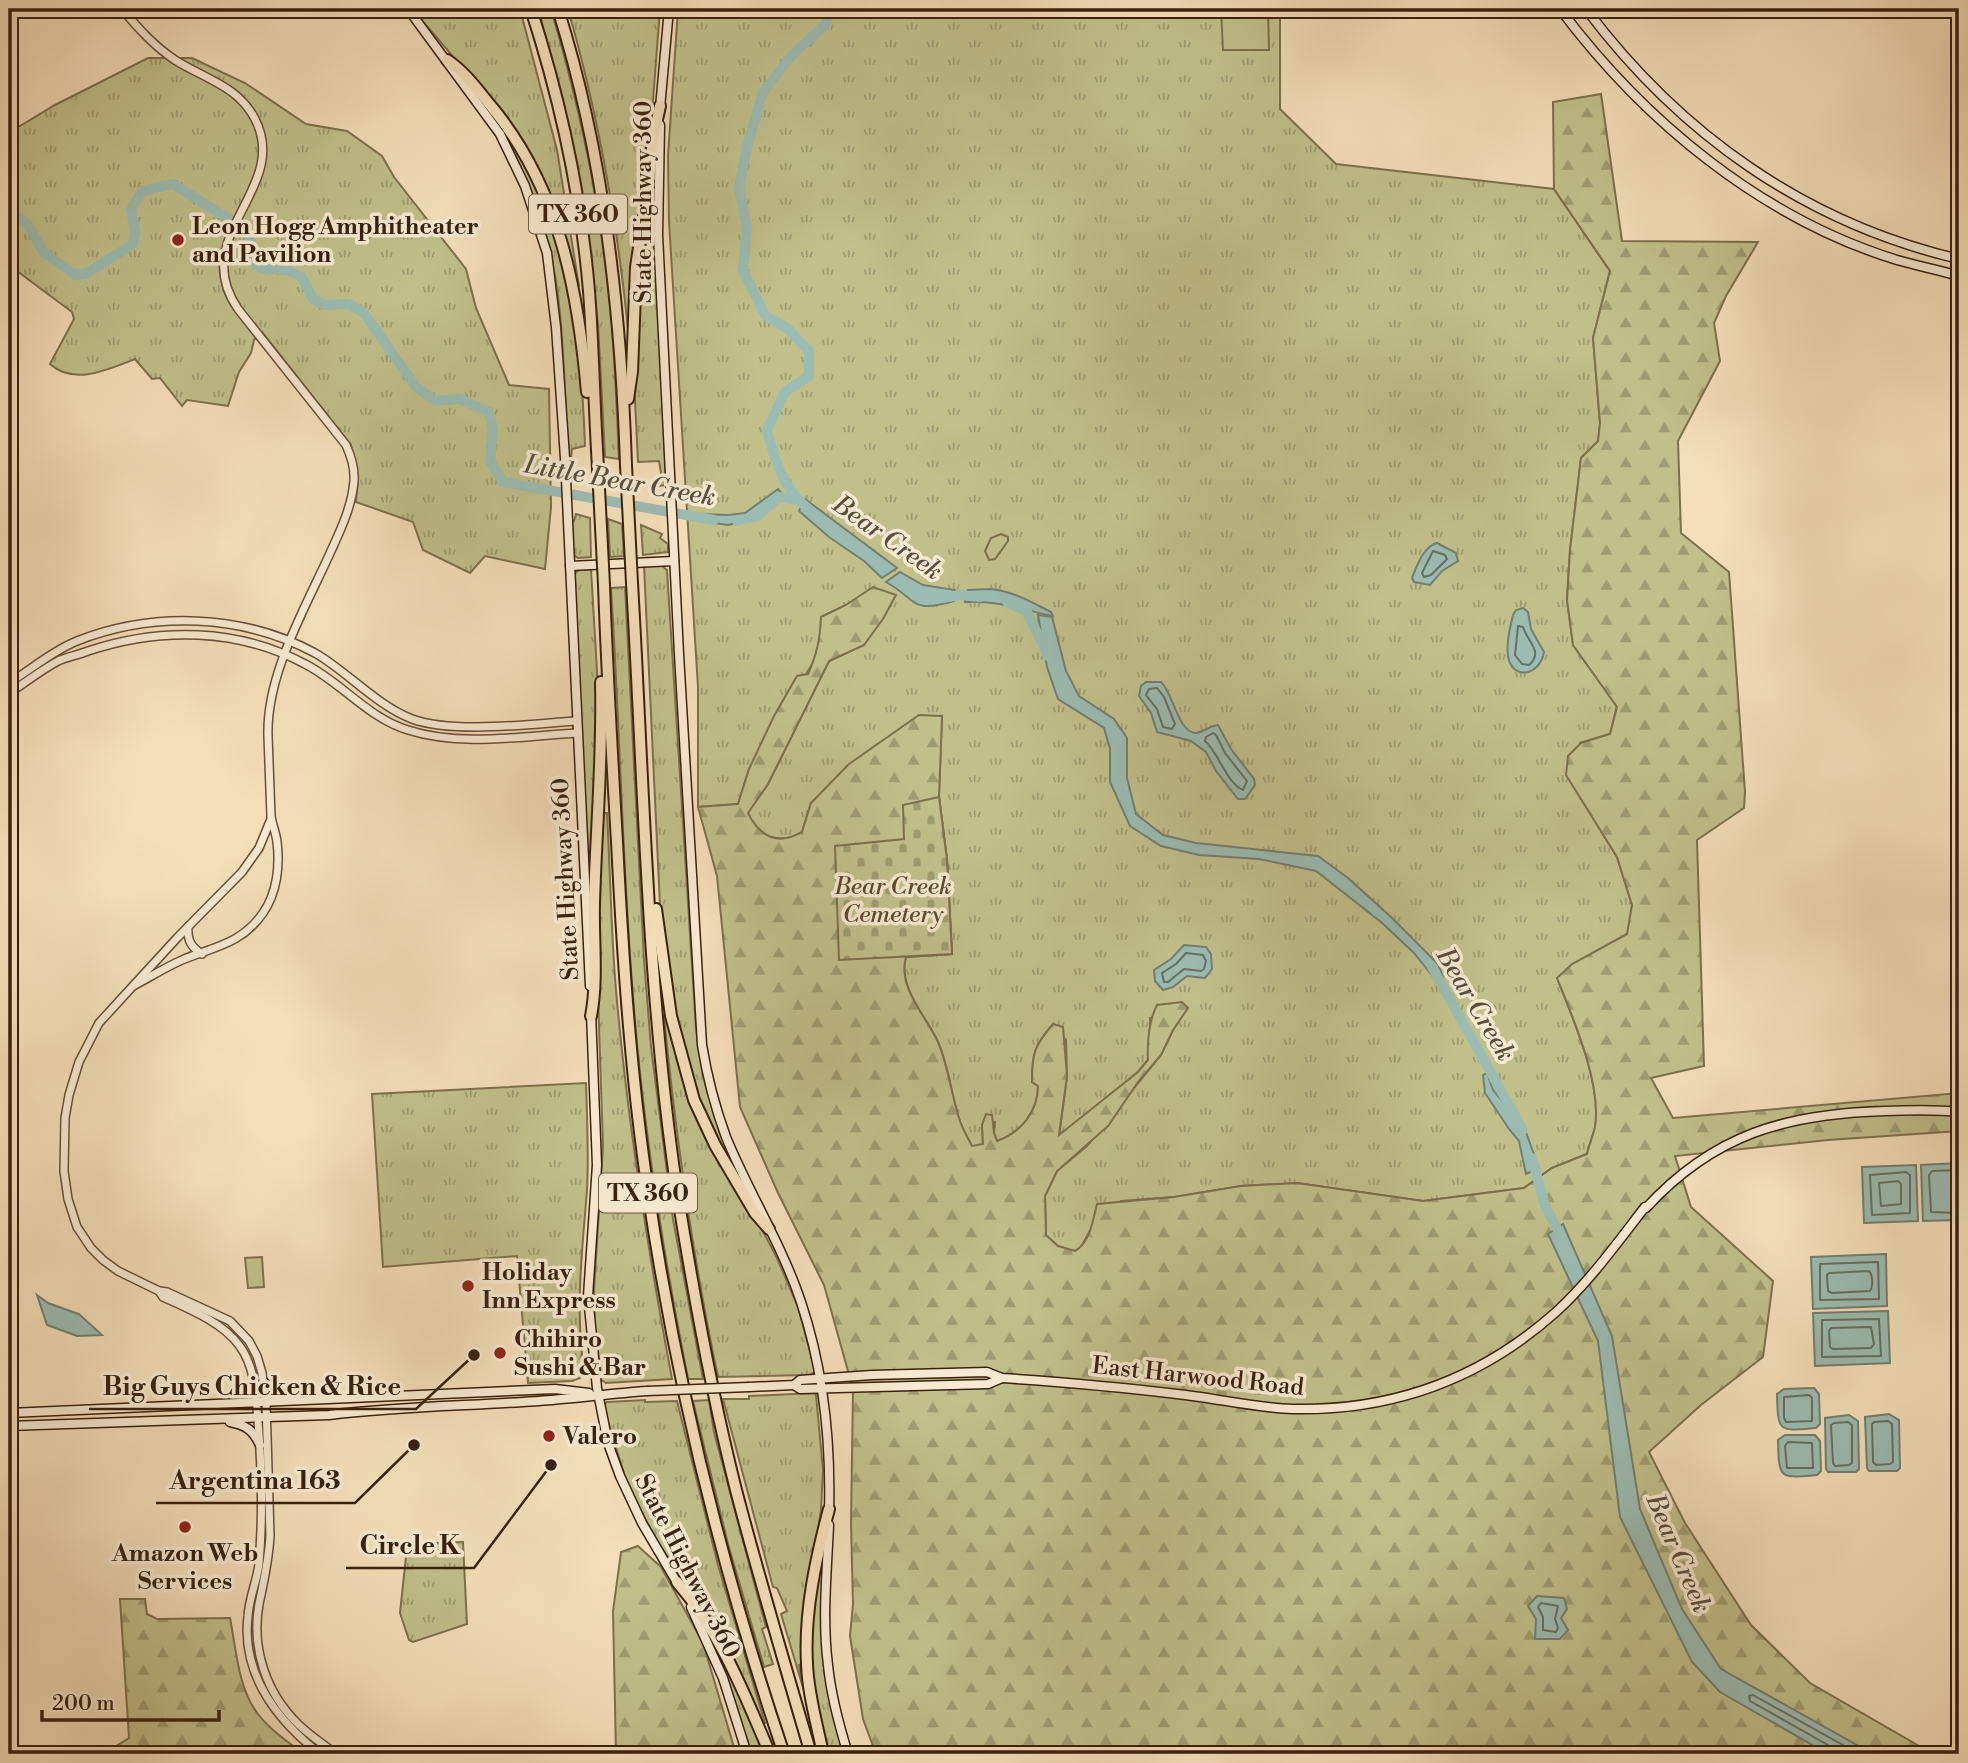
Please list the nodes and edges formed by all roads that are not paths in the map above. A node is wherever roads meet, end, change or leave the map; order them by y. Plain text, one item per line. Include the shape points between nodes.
1 (122, 9) edge
2 (408, 9) edge
3 (531, 9) edge
4 (558, 9) edge
5 (668, 9) edge
6 (1560, 9) edge
7 (1586, 9) edge
8 (1614, 45) junction
9 (1599, 57) junction
10 (447, 60) junction
11 (660, 106) junction
12 (1959, 259) edge
13 (1959, 276) edge
14 (625, 419) junction
15 (596, 424) junction
16 (674, 561) junction
17 (570, 566) junction
18 (605, 617) junction
19 (290, 643) junction
20 (285, 654) junction
21 (349, 676) junction
22 (9, 683) edge
23 (341, 687) junction
24 (9, 693) edge
25 (576, 721) junction
26 (577, 733) junction
27 (271, 819) junction
28 (648, 886) junction
29 (188, 927) junction
30 (202, 954) junction
31 (135, 985) junction
32 (591, 1016) junction
33 (1959, 1112) edge
34 (769, 1229) junction
35 (159, 1292) junction
36 (821, 1378) junction
37 (1002, 1378) junction
38 (264, 1382) junction
39 (794, 1385) junction
40 (822, 1388) junction
41 (598, 1394) junction
42 (439, 1395) junction
43 (297, 1401) junction
44 (261, 1403) junction
45 (439, 1406) junction
46 (72, 1410) junction
47 (9, 1413) edge
48 (262, 1418) junction
49 (206, 1420) junction
50 (72, 1424) junction
51 (9, 1426) edge
52 (260, 1446) junction
53 (829, 1509) junction
54 (677, 1582) junction
55 (320, 1754) edge
56 (336, 1754) edge
57 (747, 1754) edge
58 (770, 1754) edge
59 (784, 1754) edge
60 (811, 1754) edge
61 (823, 1754) edge
62 (848, 1754) edge

1 - 19 street via 161,50 225,86 250,111 259,128 263,150 259,176 231,230 224,255 230,298 346,445 354,469 351,502
2 - 10 main road, State Highway 360
3 - 15 highway, TX 360 via 555,98 580,225 589,289
4 - 14 highway, TX 360 via 600,188 613,274
5 - 11 main road, State Highway 360
6 - 9 main road
7 - 8 main road
8 - 9 main road
8 - 12 main road via 1658,93 1723,150 1759,174 1861,227
9 - 13 main road via 1662,121 1713,164 1765,198 1860,246
10 - 15 highway via 498,114 521,148 558,224 582,334 588,409
10 - 17 main road, State Highway 360 via 500,134 542,233 555,314
11 - 14 highway via 636,267 632,372
11 - 16 main road, State Highway 360 via 658,235
14 - 28 highway, TX 360, bridge
15 - 18 highway, TX 360, bridge
16 - 17 main road
16 - 34 main road, State Highway 360 via 702,1045 727,1139
17 - 25 main road, State Highway 360
18 - 32 highway via 600,640
18 - 59 highway, TX 360 via 624,978 652,1218 705,1485
19 - 20 street
19 - 21 street
19 - 22 street via 225,624 161,621 78,641
20 - 23 street
20 - 24 street via 237,639 155,635 58,661
20 - 27 street via 269,712
21 - 23 street
21 - 25 street via 393,709 439,726
23 - 26 street via 390,723 430,736
25 - 26 main road, State Highway 360
26 - 32 main road, State Highway 360
27 - 29 street via 242,872
27 - 30 street via 278,865 264,912 238,937
28 - 34 highway via 656,906 671,1016 694,1100 720,1154
28 - 60 highway, TX 360 via 667,1114 699,1318 736,1489
29 - 30 street via 190,942
29 - 31 street
30 - 31 street
31 - 35 street via 99,1023 73,1076 65,1118 64,1171 77,1227 91,1248 118,1271
32 - 41 main road, State Highway 360 via 597,1165 588,1296
33 - 37 main road, East Harwood Road via 1810,1116 1719,1148 1645,1207 1558,1310 1501,1354 1460,1377 1388,1401 1291,1409 1104,1385
34 - 36 main road, State Highway 360 via 801,1301
35 - 38 street via 230,1321 253,1348
35 - 44 street via 232,1336 250,1365
36 - 37 main road, East Harwood Road via 987,1372
36 - 39 main road, East Harwood Road
36 - 40 main road, State Highway 360
37 - 40 main road, East Harwood Road via 988,1384
38 - 43 main road via 273,1393
38 - 44 street
39 - 40 main road, East Harwood Road
39 - 41 main road, East Harwood Road, bridge
40 - 53 main road, State Highway 360
41 - 42 main road, East Harwood Road via 555,1389
41 - 45 main road, East Harwood Road
41 - 54 main road, State Highway 360 via 620,1476
42 - 43 main road, East Harwood Road
42 - 45 main road
43 - 44 main road, East Harwood Road
44 - 46 main road, East Harwood Road
44 - 48 street
45 - 48 main road, East Harwood Road
46 - 47 main road, East Harwood Road
46 - 50 main road
48 - 49 main road, East Harwood Road
48 - 52 street
48 - 56 street via 270,1535 259,1606 259,1654 279,1703
49 - 50 main road, East Harwood Road
49 - 52 main road via 244,1425
50 - 51 main road, East Harwood Road
52 - 55 street via 259,1568 247,1616 248,1645 260,1688 275,1712
53 - 61 highway via 806,1644
53 - 62 main road, State Highway 360 via 827,1663
54 - 57 main road, State Highway 360 via 723,1678
54 - 58 highway via 714,1631

